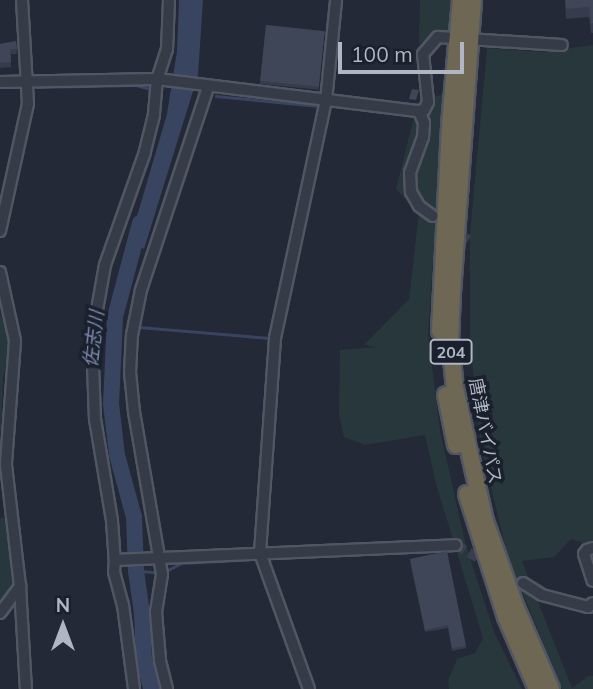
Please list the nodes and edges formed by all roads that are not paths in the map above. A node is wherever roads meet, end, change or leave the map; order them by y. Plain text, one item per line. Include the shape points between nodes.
1 (22, 0) edge
2 (169, 0) edge
3 (336, 0) edge
4 (461, 0) edge
5 (473, 0) edge
6 (464, 38) junction
7 (562, 45) dead end
8 (157, 79) junction
9 (0, 82) edge
10 (27, 82) junction
11 (208, 87) junction
12 (326, 101) junction
13 (419, 111) junction
14 (433, 216) dead end
15 (0, 232) edge
16 (0, 272) edge
17 (456, 545) tunnel mouth
18 (593, 548) edge
19 (260, 553) junction
20 (158, 559) junction
21 (117, 560) junction
22 (593, 581) edge
23 (523, 583) dead end
24 (20, 586) junction
25 (593, 603) edge
26 (0, 613) edge
27 (26, 689) edge
28 (134, 689) edge
29 (167, 689) edge
30 (309, 689) edge
31 (537, 689) edge
32 (551, 689) edge

1 - 10 street
2 - 8 street via 167,49
3 - 12 street
4 - 6 highway, 唐津バイパス / 204
5 - 6 highway, 唐津バイパス / 204
6 - 7 street
6 - 13 street via 438,37 423,54 428,102
6 - 31 highway, 唐津バイパス / 204 via 441,290 442,364 474,520 506,617
6 - 32 highway, 唐津バイパス / 204 via 450,340 456,388 485,521
8 - 10 street
8 - 11 street
8 - 21 street via 148,140 105,265 92,338 95,419
9 - 10 street
10 - 15 street via 25,127
11 - 12 street
11 - 20 street via 141,290 132,335 134,412
12 - 13 street
12 - 19 street via 275,338
13 - 14 street via 423,137 410,173 411,192 419,206
16 - 24 street via 15,341 6,465
17 - 19 street
18 - 22 street via 584,554
19 - 20 street
19 - 30 street
20 - 21 street
20 - 29 street via 162,574 156,612
21 - 28 street via 114,572
23 - 25 street via 554,598 588,607
24 - 26 street
24 - 27 street

